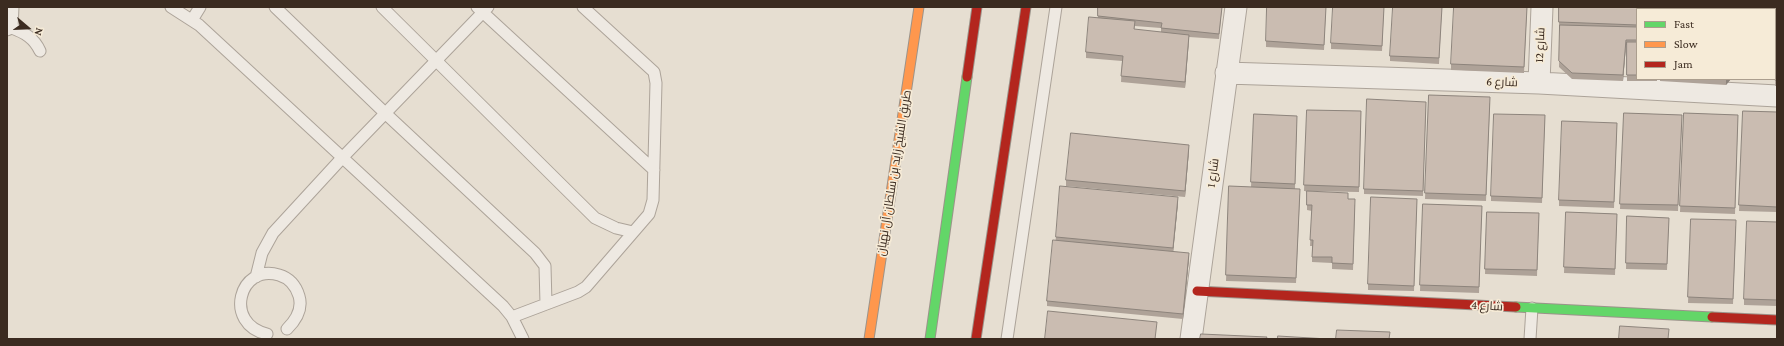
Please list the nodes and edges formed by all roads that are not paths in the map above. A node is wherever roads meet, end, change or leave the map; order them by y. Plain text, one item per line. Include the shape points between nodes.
1 (13, 7) edge
2 (171, 7) edge
3 (200, 7) edge
4 (275, 7) edge
5 (382, 7) edge
6 (583, 7) edge
7 (911, 7) edge
8 (919, 7) edge
9 (977, 7) edge
10 (1026, 7) edge
11 (1056, 7) edge
12 (1236, 7) edge
13 (1542, 7) edge
14 (482, 9) edge
15 (192, 20) junction
16 (10, 29) edge
17 (40, 51) dead end
18 (437, 60) junction
19 (1226, 73) junction
20 (908, 80) junction
21 (1539, 84) junction
22 (1766, 90) edge
23 (385, 113) junction
24 (342, 158) junction
25 (654, 170) junction
26 (633, 232) junction
27 (256, 277) junction
28 (1197, 291) junction
29 (546, 304) junction
30 (1532, 308) junction
31 (512, 317) junction
32 (1777, 320) edge
33 (287, 328) dead end
34 (267, 334) dead end
35 (523, 339) edge
36 (869, 339) edge
37 (930, 339) edge
38 (976, 339) edge
39 (1007, 339) edge
40 (1191, 339) edge
41 (1530, 339) edge

1 - 16 lane
2 - 15 lane
3 - 15 lane
4 - 23 lane
5 - 18 lane
6 - 25 lane via 654,72
7 - 20 main road
8 - 20 main road, طريق الشيخ زايد بن سلطان آل نهيان
9 - 37 main road
10 - 38 main road
11 - 39 lane
12 - 19 street, شارع 1
13 - 21 street, شارع 12
14 - 18 lane
14 - 25 lane
15 - 24 lane
16 - 17 lane via 23,32 35,42
18 - 23 lane
18 - 26 lane via 595,218 616,228
19 - 21 street, شارع 6
19 - 28 street, شارع 1
20 - 36 main road, طريق الشيخ زايد بن سلطان آل نهيان
21 - 22 street, شارع 6
23 - 24 lane
23 - 29 lane via 535,252 545,266
24 - 27 lane via 273,233 262,253
24 - 31 lane
25 - 26 lane via 653,200 649,214
26 - 29 lane via 586,287
27 - 33 lane via 276,274 294,285 300,298 300,305 296,318
27 - 34 lane via 246,286 240,299 240,306 244,320
28 - 30 main road, شارع 4
28 - 40 street, شارع 1
29 - 31 lane
30 - 32 main road, شارع 4
30 - 41 lane
31 - 35 lane

